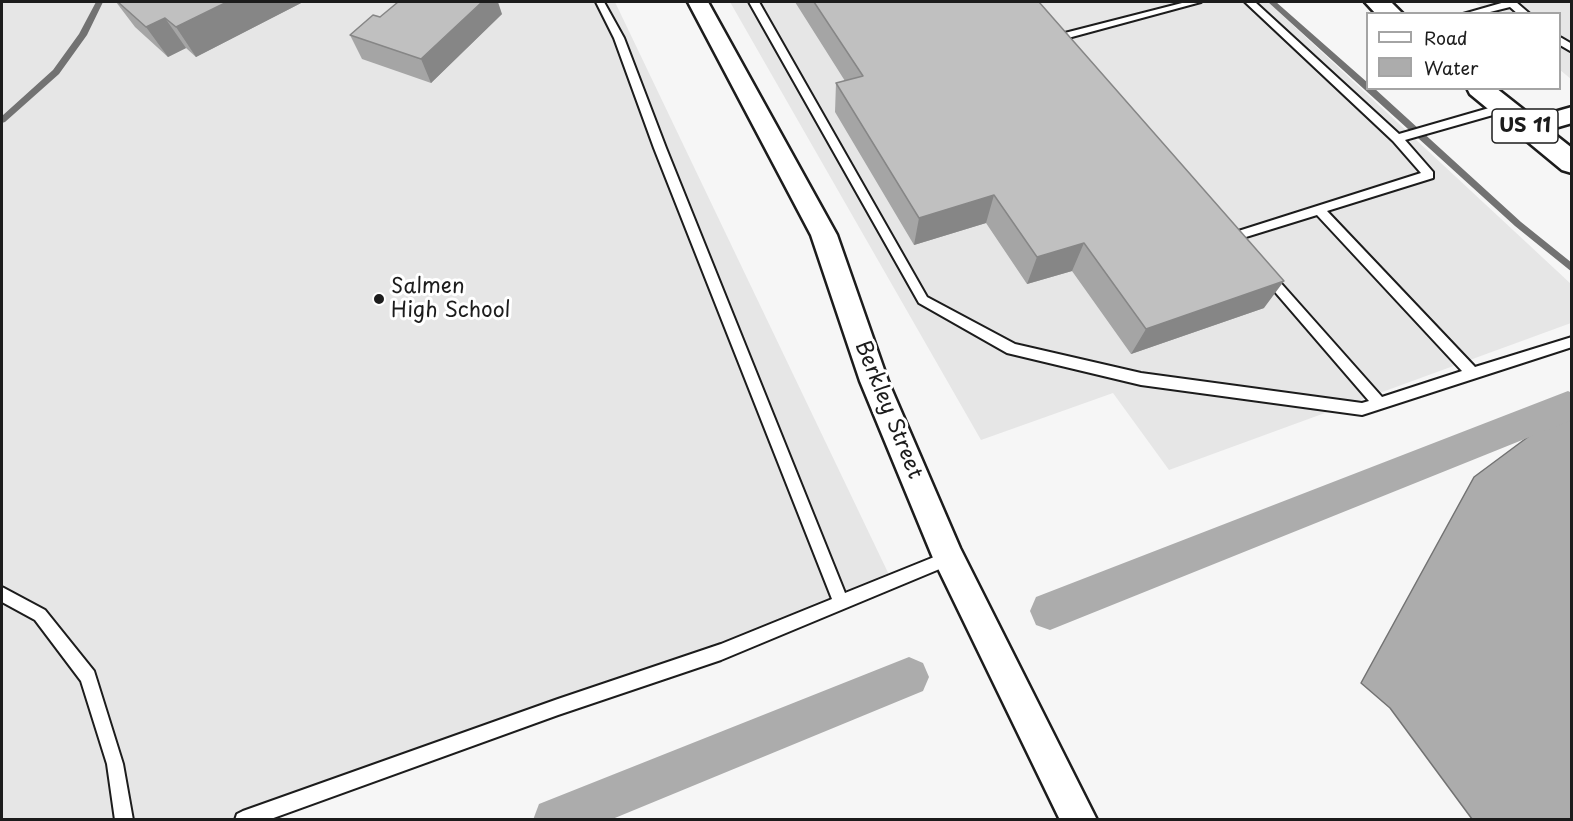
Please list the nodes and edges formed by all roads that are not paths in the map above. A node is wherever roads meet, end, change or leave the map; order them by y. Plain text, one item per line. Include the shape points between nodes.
1 (600, 2) edge
2 (698, 2) edge
3 (754, 2) edge
4 (1196, 2) edge
5 (1250, 2) edge
6 (1377, 2) edge
7 (1511, 2) edge
8 (1389, 12) edge
9 (1475, 12) edge
10 (1523, 12) edge
11 (1058, 39) edge
12 (1481, 90) edge
13 (1503, 108) junction
14 (1572, 115) edge
15 (1527, 128) junction
16 (1397, 138) junction
17 (1572, 163) edge
18 (1319, 210) junction
19 (1233, 237) edge
20 (1256, 264) edge
21 (1572, 342) edge
22 (1473, 374) junction
23 (1380, 404) junction
24 (948, 558) junction
25 (2, 594) edge
26 (840, 602) junction
27 (124, 819) edge
28 (243, 819) edge
29 (1079, 819) edge

1 - 26 lane via 619,38
2 - 24 street, Berkley Street via 824,235 874,381
3 - 23 lane via 923,300 1012,349 1142,379 1362,409
4 - 11 lane
5 - 16 lane
6 - 8 main road
7 - 9 lane
7 - 10 lane
12 - 13 main road, US 11
13 - 15 main road, US 11
13 - 16 lane
14 - 15 street
15 - 17 main road, US 11
16 - 18 lane via 1430,175
18 - 19 lane
18 - 22 lane
20 - 23 lane
21 - 22 lane
22 - 23 lane
24 - 26 lane
24 - 29 street, Berkley Street
25 - 27 lane via 40,615 88,677 115,764
26 - 28 lane via 721,652

